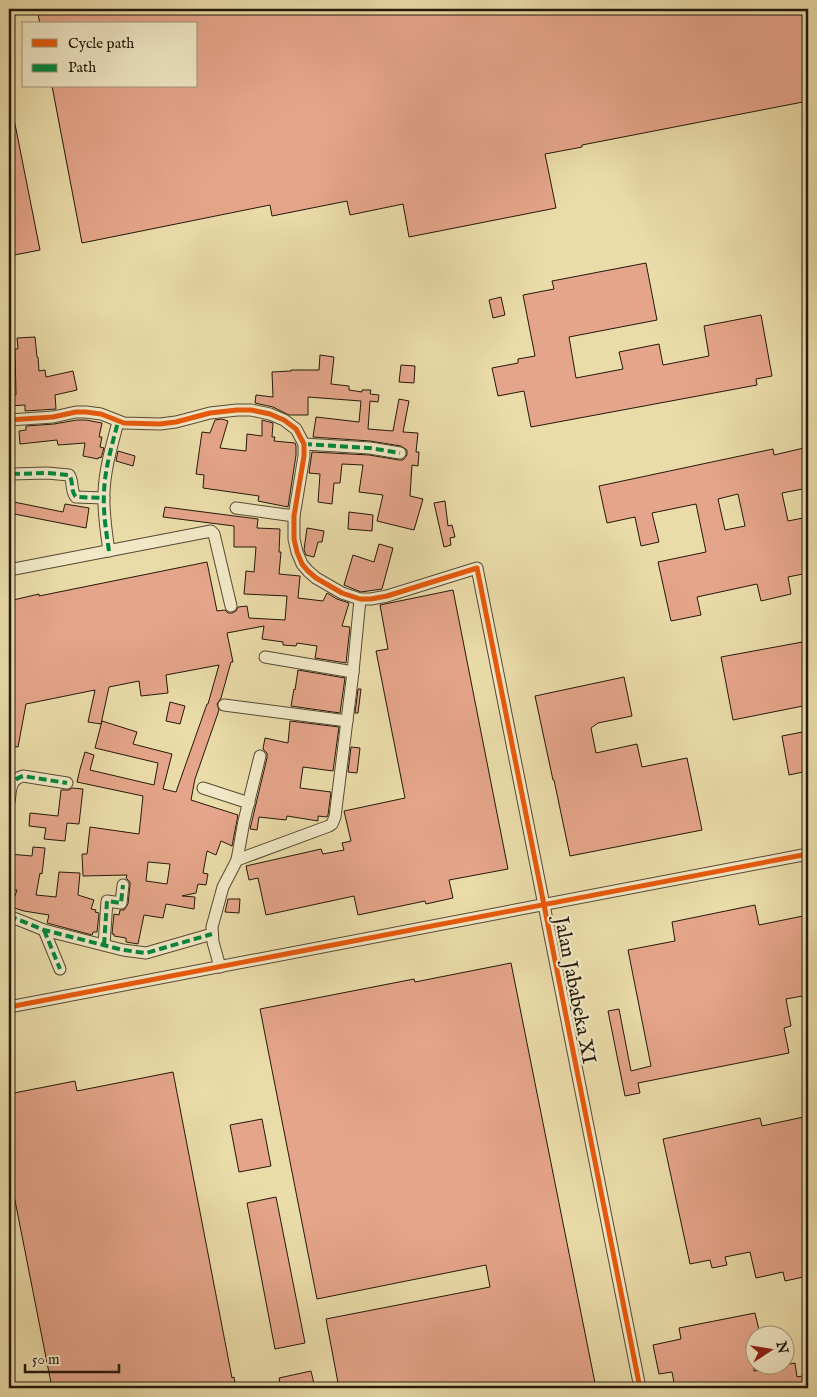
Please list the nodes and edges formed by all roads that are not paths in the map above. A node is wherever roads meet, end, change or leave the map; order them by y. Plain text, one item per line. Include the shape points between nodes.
1 (9, 420) edge
2 (118, 422) junction
3 (304, 444) junction
4 (400, 453) dead end
5 (12, 474) dead end
6 (104, 498) junction
7 (236, 508) dead end
8 (294, 516) junction
9 (109, 551) junction
10 (9, 570) edge
11 (360, 599) junction
12 (231, 606) dead end
13 (266, 657) dead end
14 (353, 672) junction
15 (224, 704) dead end
16 (347, 721) junction
17 (260, 756) dead end
18 (67, 783) dead end
19 (203, 788) dead end
20 (9, 802) edge
21 (249, 803) junction
22 (808, 854) edge
23 (237, 860) junction
24 (123, 886) dead end
25 (544, 905) junction
26 (9, 916) edge
27 (44, 930) junction
28 (212, 934) junction
29 (104, 945) junction
30 (220, 967) junction
31 (60, 969) dead end
32 (9, 1007) edge
33 (640, 1388) edge

1 - 2 street via 86,412 101,414
2 - 3 street via 160,424 210,413 251,410 284,420 296,429
2 - 6 street via 107,466
3 - 4 street
3 - 8 street
5 - 6 street via 69,475 76,497
6 - 9 street
7 - 8 street
8 - 11 street via 294,539 302,564 325,583
9 - 10 street
9 - 12 street via 212,531
11 - 14 street
11 - 25 street, Jalan Jababeka XI via 387,596 477,568
13 - 14 street
14 - 16 street
15 - 16 street
16 - 23 street via 332,824
17 - 21 street
18 - 20 street via 23,776 12,783
19 - 21 street
21 - 23 street
22 - 25 street
23 - 28 street via 223,887
24 - 29 street via 121,902 107,901
25 - 30 street
25 - 33 street, Jalan Jababeka XI
26 - 27 street
27 - 29 street
27 - 31 street
28 - 29 street via 149,953
28 - 30 street
30 - 32 street

